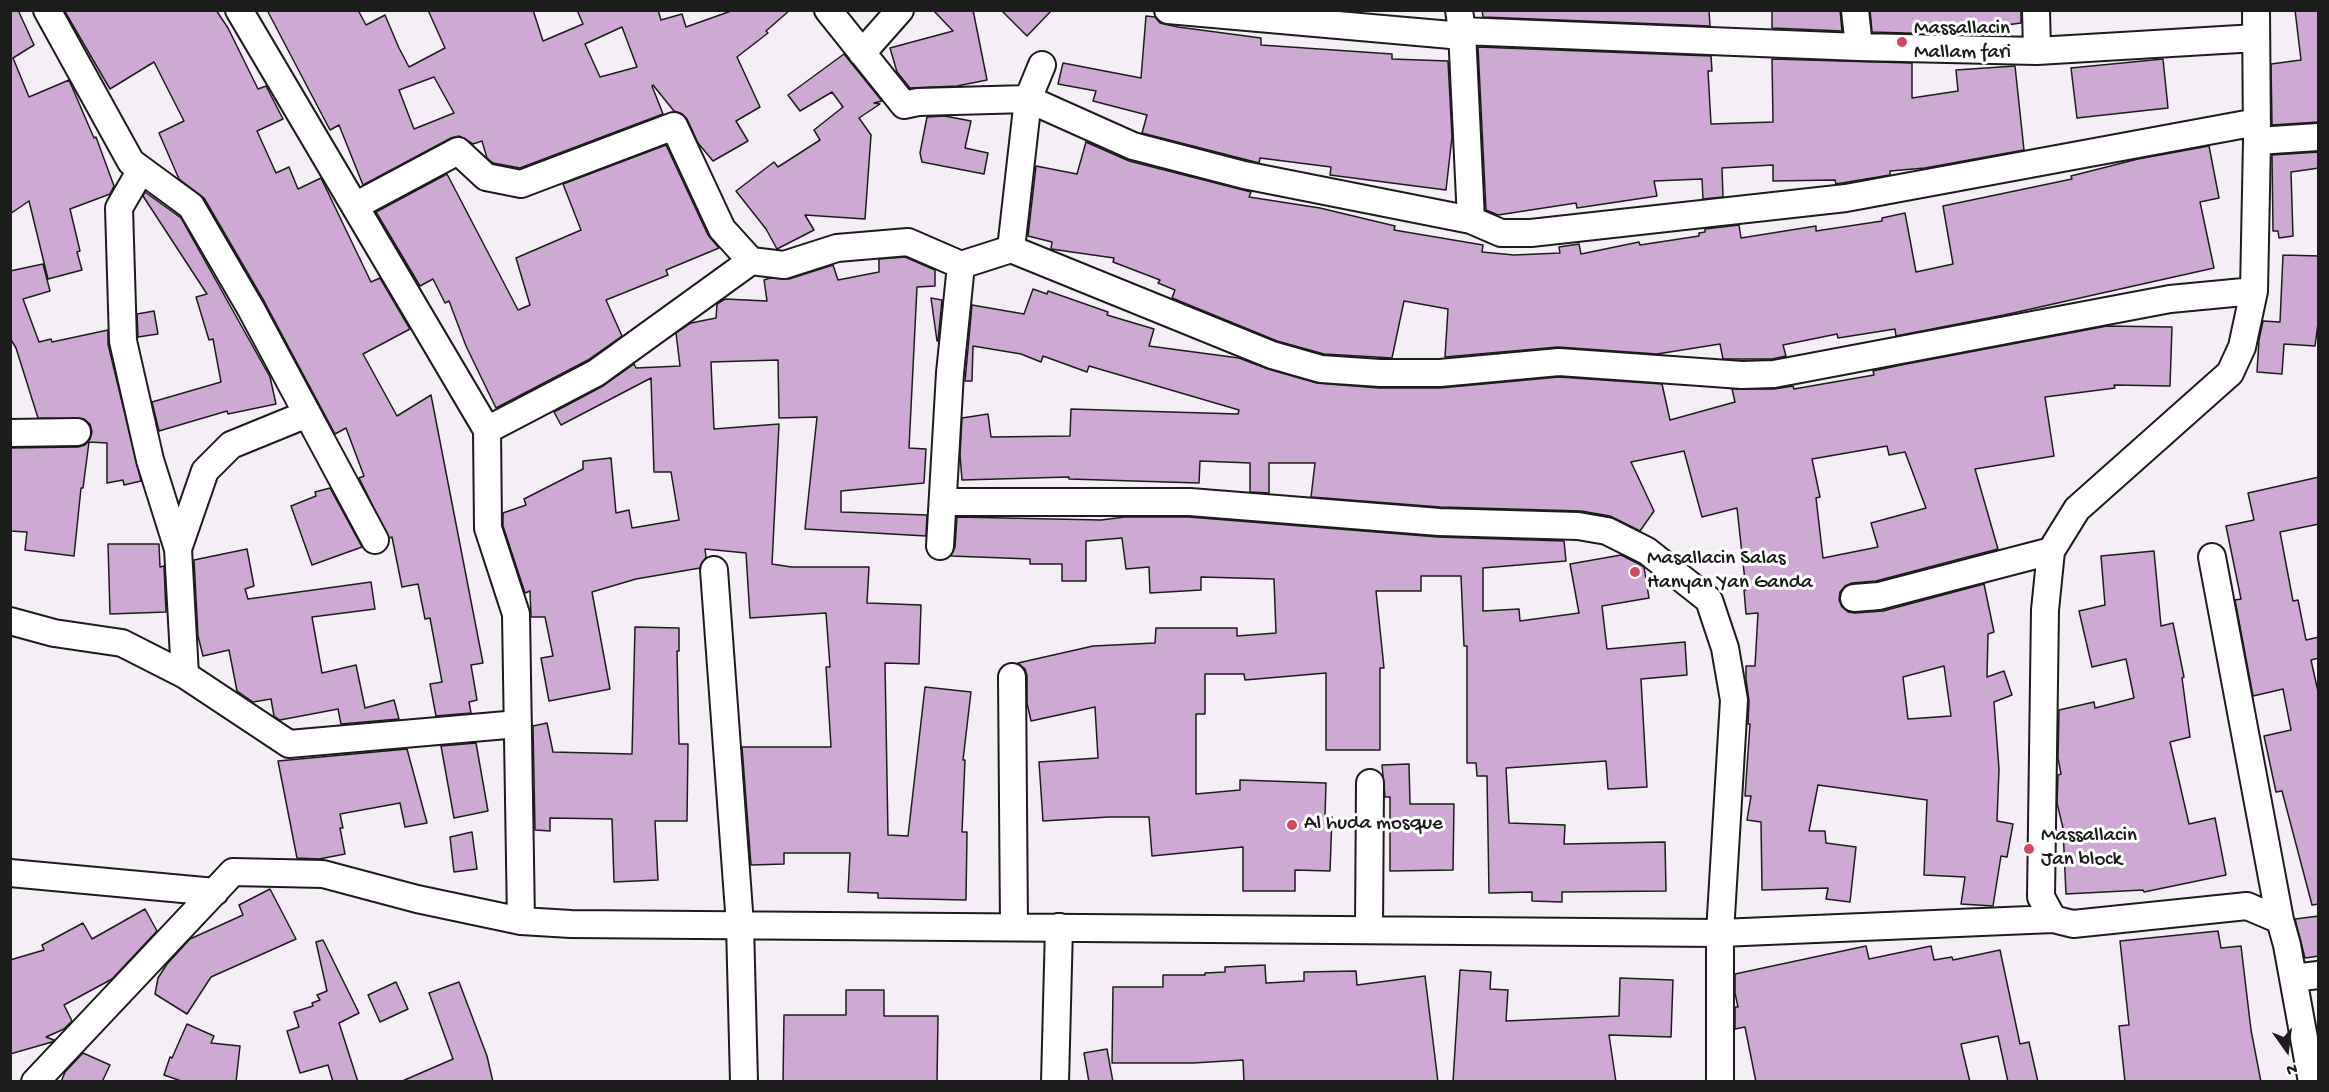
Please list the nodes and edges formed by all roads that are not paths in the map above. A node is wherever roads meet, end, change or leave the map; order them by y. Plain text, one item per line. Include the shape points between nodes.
1 (47, 10) edge
2 (239, 10) edge
3 (828, 10) edge
4 (900, 10) edge
5 (1168, 10) edge
6 (1856, 10) edge
7 (2036, 10) edge
8 (2256, 10) edge
9 (1461, 21) edge
10 (2256, 38) junction
11 (1859, 47) junction
12 (2037, 51) junction
13 (862, 53) junction
14 (1042, 65) dead end
15 (1028, 99) junction
16 (2257, 131) junction
17 (2319, 137) edge
18 (141, 170) junction
19 (355, 206) junction
20 (1471, 220) junction
21 (1011, 249) junction
22 (751, 261) junction
23 (961, 265) junction
24 (2254, 291) junction
25 (307, 414) junction
26 (487, 430) junction
27 (77, 432) dead end
28 (10, 433) edge
29 (942, 502) junction
30 (375, 540) dead end
31 (940, 546) dead end
32 (178, 549) junction
33 (2051, 551) junction
34 (2212, 557) dead end
35 (714, 570) dead end
36 (1854, 598) dead end
37 (10, 621) edge
38 (185, 675) junction
39 (1012, 676) dead end
40 (518, 723) junction
41 (1370, 783) dead end
42 (10, 873) edge
43 (215, 892) junction
44 (2053, 919) junction
45 (2280, 920) junction
46 (521, 921) junction
47 (740, 925) junction
48 (1014, 927) junction
49 (1059, 927) junction
50 (1369, 930) junction
51 (1720, 933) junction
52 (2319, 975) edge
53 (2293, 978) junction
54 (34, 1082) edge
55 (744, 1082) edge
56 (1055, 1082) edge
57 (1720, 1082) edge
58 (2313, 1082) edge

1 - 18 street via 131,162
2 - 19 street
3 - 13 street
4 - 13 street
5 - 9 street via 1450,35
6 - 11 street
7 - 12 street
8 - 10 street
9 - 11 street
9 - 20 street
10 - 12 street
10 - 16 street
11 - 12 street
13 - 15 street via 904,105
14 - 15 street
15 - 20 street via 1133,146 1244,175
15 - 21 street
16 - 17 street
16 - 20 street via 1846,198 1531,233 1501,233
16 - 24 street
18 - 25 street via 191,206
18 - 32 street via 119,208 123,341 150,459
19 - 22 street via 458,151 486,177 521,184 674,126 722,229
19 - 26 street
21 - 23 street
21 - 24 street via 1272,355 1321,369 1380,373 1440,373 1559,362 1774,375 2169,299
22 - 23 street via 784,265 837,248 908,242
22 - 26 street via 596,374
23 - 29 street
24 - 33 street via 2242,347 2230,373 2077,509
25 - 30 street
25 - 32 street via 231,445 205,471
26 - 40 street via 488,528 516,614
27 - 28 street
29 - 31 street
29 - 51 street via 1190,502 1439,522 1578,526 1607,531 1647,551 1709,600 1725,648 1734,700
32 - 38 street
33 - 36 street via 1879,596
33 - 44 street via 2045,610 2041,897
34 - 45 street
35 - 47 street
37 - 38 street via 54,633 122,643
38 - 40 street via 289,744
39 - 48 street
40 - 46 street
41 - 50 street
42 - 43 street
43 - 46 street via 233,873 324,874
43 - 54 street
44 - 45 street via 2073,924 2247,906
44 - 51 street
45 - 53 street
46 - 47 street
47 - 48 street
47 - 55 street
48 - 49 street
49 - 50 street
49 - 56 street
50 - 51 street
51 - 57 street
52 - 53 street
53 - 58 street

